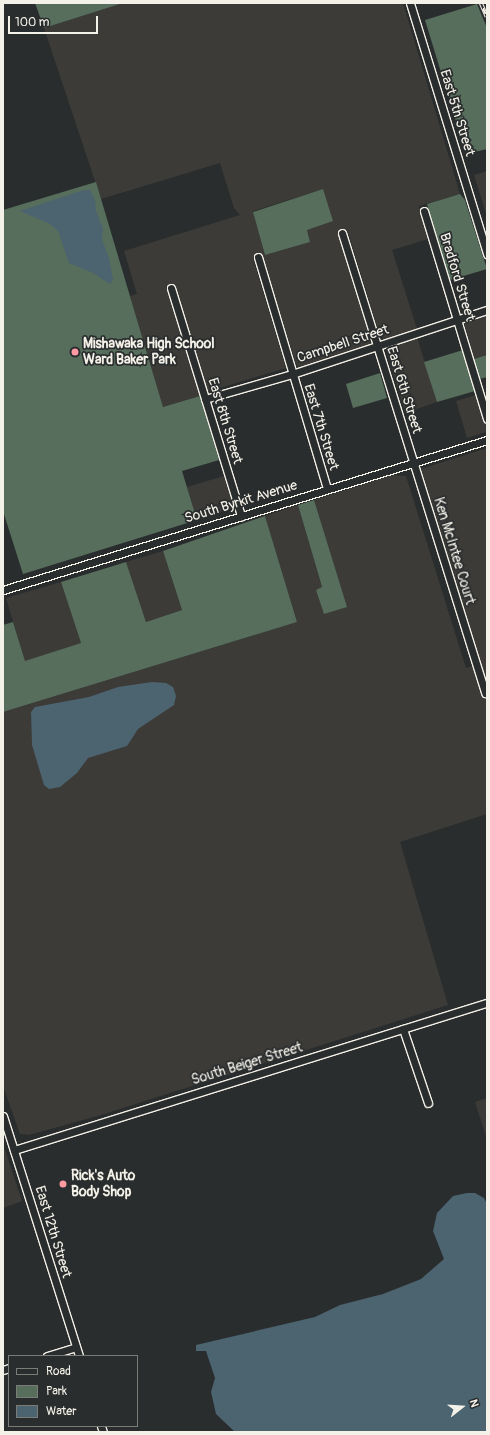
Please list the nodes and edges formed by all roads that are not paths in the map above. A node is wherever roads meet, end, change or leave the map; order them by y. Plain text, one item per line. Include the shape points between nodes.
1 (410, 3) edge
2 (424, 211) dead end
3 (342, 233) dead end
4 (487, 254) edge
5 (258, 257) dead end
6 (171, 288) dead end
7 (487, 310) edge
8 (457, 320) junction
9 (378, 346) junction
10 (292, 374) junction
11 (205, 399) junction
12 (487, 420) edge
13 (487, 440) edge
14 (413, 462) junction
15 (326, 489) junction
16 (241, 516) junction
17 (3, 590) edge
18 (485, 693) dead end
19 (487, 1003) edge
20 (403, 1029) junction
21 (428, 1103) dead end
22 (3, 1116) edge
23 (14, 1150) junction
24 (76, 1347) junction
25 (50, 1355) edge
26 (79, 1355) edge

1 - 4 street, East 5th Street
2 - 8 street, Bradford Street
3 - 9 street, East 6th Street
5 - 10 street, East 7th Street
6 - 11 street, East 8th Street
7 - 8 street, Campbell Street
8 - 9 street, Campbell Street
8 - 12 street, Bradford Street
9 - 10 street, Campbell Street
9 - 14 street, East 6th Street
10 - 11 street, Campbell Street
10 - 15 street, East 7th Street
11 - 16 street, East 8th Street
13 - 14 street, South Byrkit Avenue
14 - 15 street, South Byrkit Avenue
14 - 18 street, Ken McIntee Court
15 - 16 street, South Byrkit Avenue
16 - 17 street, South Byrkit Avenue
19 - 20 street, South Beiger Street
20 - 21 street
20 - 23 street, South Beiger Street
22 - 23 street, East 12th Street
23 - 24 street, East 12th Street
24 - 25 street
24 - 26 street, East 12th Street

